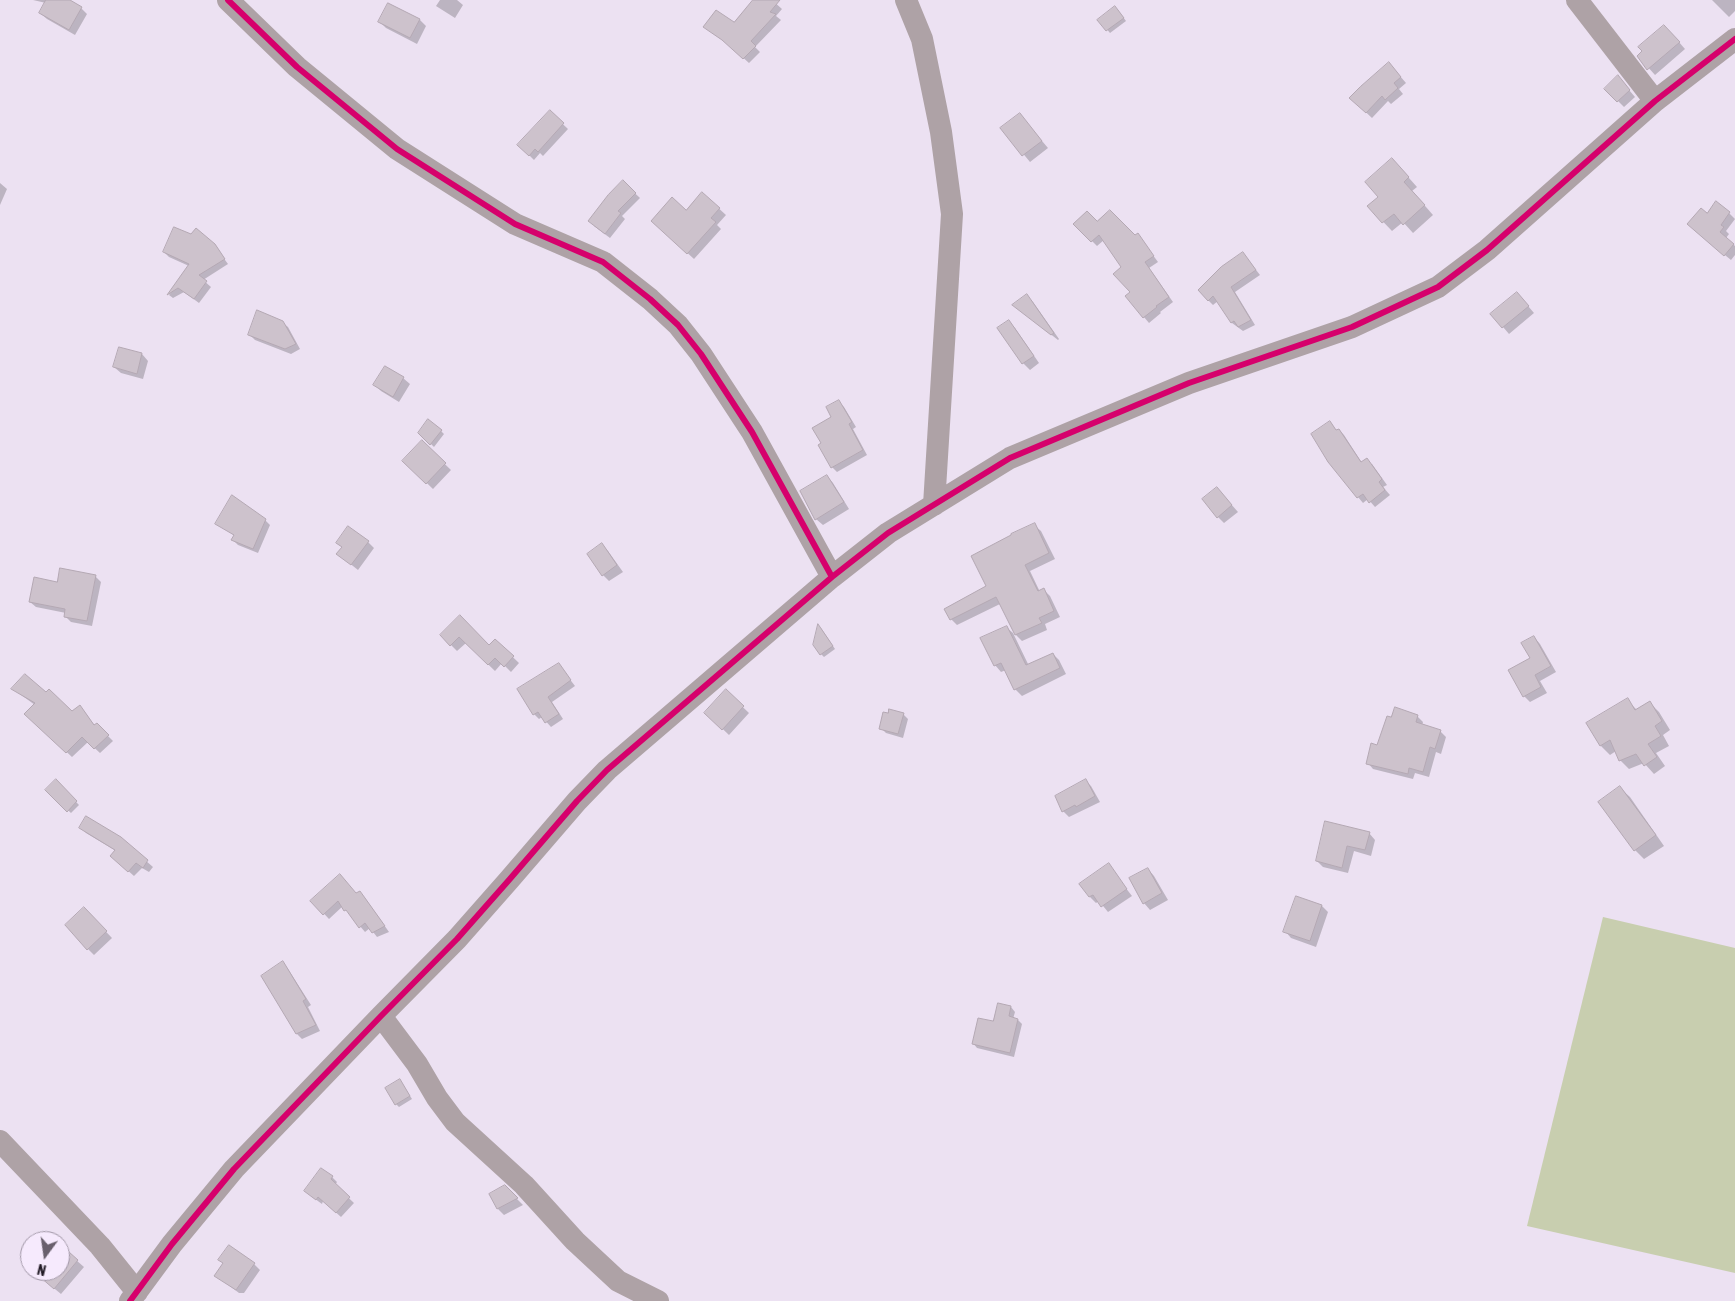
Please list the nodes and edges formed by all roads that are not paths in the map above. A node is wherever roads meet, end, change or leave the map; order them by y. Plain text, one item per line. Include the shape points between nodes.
1 (228, 0) edge
2 (906, 0) edge
3 (1577, 0) edge
4 (1735, 40) edge
5 (1655, 101) junction
6 (934, 505) junction
7 (832, 577) junction
8 (380, 1016) junction
9 (0, 1141) edge
10 (134, 1297) edge
11 (658, 1301) edge

1 - 7 street via 297,67 397,149 514,224 603,262 678,325 752,432
2 - 6 street via 922,39 941,132 952,214
3 - 5 street
4 - 5 street
5 - 6 street via 1487,250 1438,287 1352,327 1188,383 1010,458
6 - 7 street via 888,533
7 - 8 street via 607,770 457,938
8 - 10 street via 234,1169 172,1244
8 - 11 street via 455,1122 524,1185 574,1241 618,1281
9 - 10 street via 100,1246

